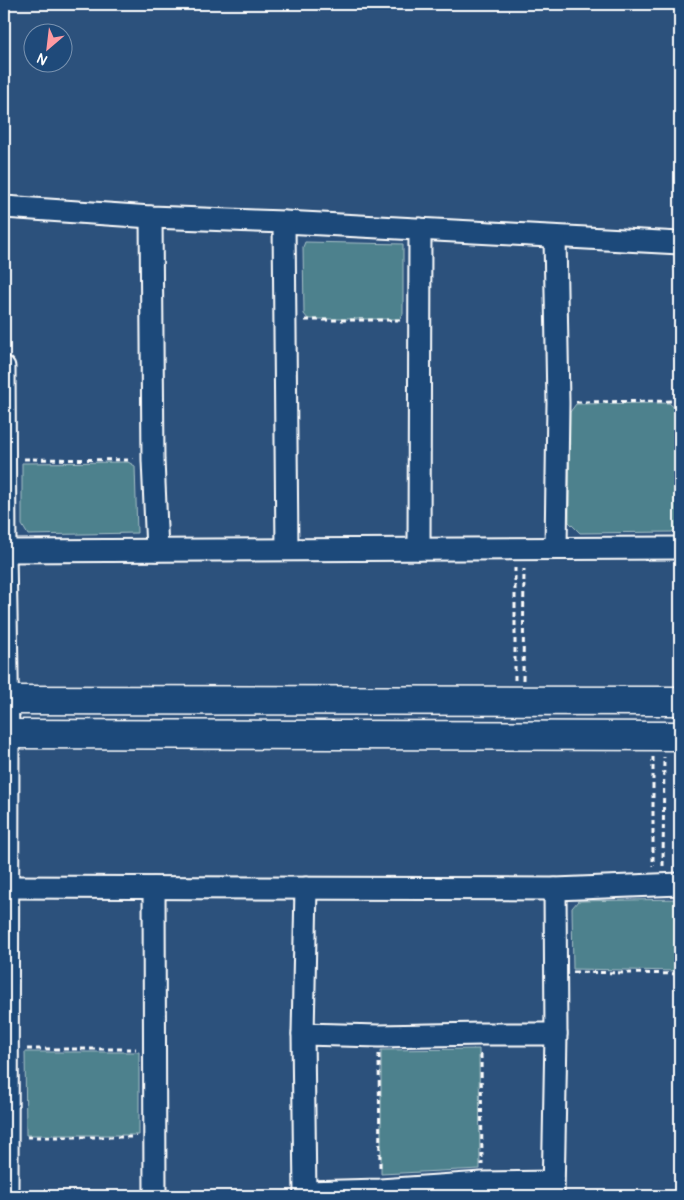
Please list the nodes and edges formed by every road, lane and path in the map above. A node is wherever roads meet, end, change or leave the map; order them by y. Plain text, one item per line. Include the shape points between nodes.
1 (4, 207) edge
2 (151, 217) junction
3 (284, 222) junction
4 (420, 229) junction
5 (555, 237) junction
6 (680, 243) edge
7 (285, 320) junction
8 (420, 320) junction
9 (4, 367) edge
10 (680, 402) edge
11 (558, 403) junction
12 (5, 459) edge
13 (154, 460) junction
14 (520, 548) junction
15 (556, 548) junction
16 (680, 548) edge
17 (287, 549) junction
18 (419, 549) junction
19 (157, 550) junction
20 (5, 551) edge
21 (5, 700) edge
22 (519, 700) junction
23 (680, 701) edge
24 (6, 734) edge
25 (666, 737) edge
26 (666, 884) edge
27 (7, 887) junction
28 (154, 888) junction
29 (306, 888) junction
30 (555, 889) junction
31 (555, 971) junction
32 (680, 974) edge
33 (303, 1034) junction
34 (481, 1034) junction
35 (556, 1034) junction
36 (379, 1036) junction
37 (7, 1049) junction
38 (154, 1049) junction
39 (7, 1137) junction
40 (154, 1137) junction
41 (482, 1183) junction
42 (552, 1189) edge
43 (380, 1190) junction
44 (305, 1194) edge
45 (7, 1196) edge
46 (155, 1196) edge

1 - 2 street
2 - 3 street
2 - 13 street
3 - 4 street
3 - 7 street
4 - 5 street
4 - 8 street
5 - 6 street
5 - 11 street
7 - 8 path
7 - 17 street
8 - 18 street
9 - 12 street
10 - 11 path
11 - 15 street
12 - 13 path
12 - 20 street
13 - 19 street
14 - 15 street
14 - 18 street
14 - 22 path
14 - 22 path
15 - 16 street
17 - 18 street
17 - 19 street
19 - 20 street
20 - 21 street
21 - 22 street
21 - 24 street
22 - 23 street
24 - 25 street
24 - 27 street
25 - 26 path
25 - 26 path
26 - 30 street
27 - 28 street
27 - 37 street
28 - 29 street
28 - 38 street
29 - 30 street
29 - 33 street
30 - 31 street
31 - 32 path
31 - 35 street
33 - 36 street
33 - 44 street
34 - 35 street
34 - 36 street
34 - 41 path
35 - 42 street
36 - 43 path
37 - 38 path
37 - 39 street
38 - 40 street
39 - 40 path
39 - 45 street
40 - 46 street
41 - 42 street
41 - 43 street
43 - 44 street

